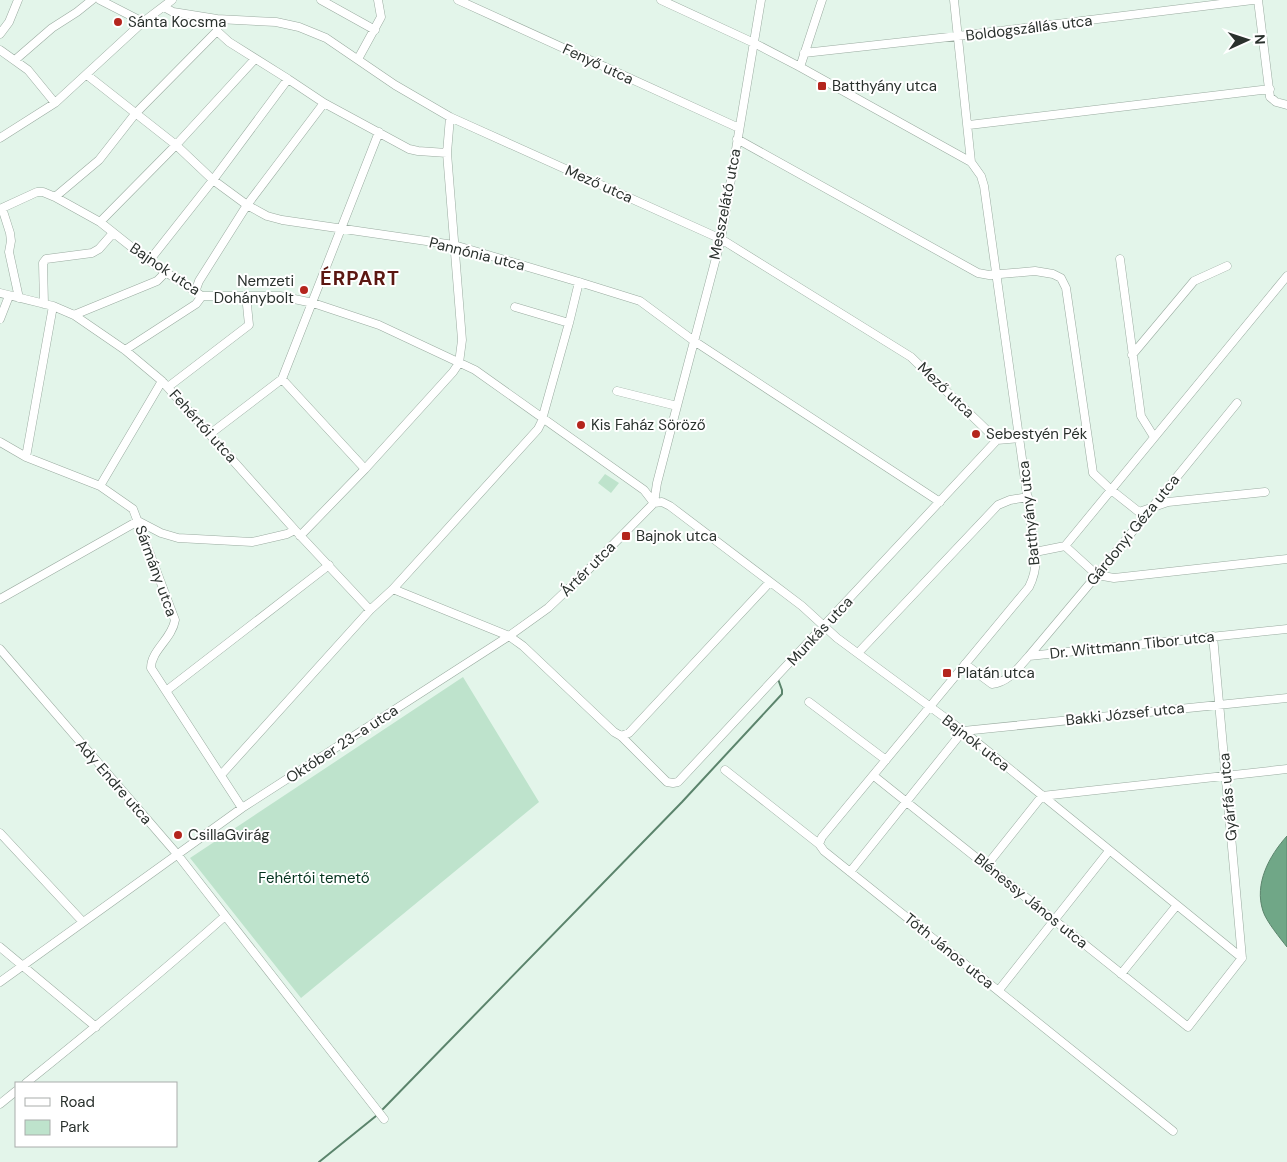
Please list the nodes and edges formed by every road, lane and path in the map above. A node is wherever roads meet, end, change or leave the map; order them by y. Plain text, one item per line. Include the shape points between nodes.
1 (18, 0) edge
2 (92, 0) edge
3 (100, 0) edge
4 (172, 0) edge
5 (321, 0) edge
6 (378, 0) edge
7 (458, 0) edge
8 (661, 0) edge
9 (761, 0) edge
10 (822, 0) edge
11 (954, 0) edge
12 (1253, 0) edge
13 (1258, 0) edge
14 (164, 7) junction
15 (217, 19) junction
16 (143, 22) junction
17 (375, 30) junction
18 (217, 31) junction
19 (0, 34) edge
20 (958, 36) junction
21 (754, 44) junction
22 (0, 50) edge
23 (804, 54) junction
24 (255, 59) junction
25 (358, 59) junction
26 (15, 60) junction
27 (800, 67) junction
28 (87, 75) junction
29 (288, 78) junction
30 (1270, 89) junction
31 (55, 103) junction
32 (324, 103) junction
33 (1287, 105) edge
34 (135, 114) junction
35 (450, 118) junction
36 (968, 125) junction
37 (738, 128) junction
38 (379, 132) junction
39 (0, 138) edge
40 (737, 139) junction
41 (176, 145) junction
42 (447, 153) junction
43 (971, 162) junction
44 (213, 180) junction
45 (55, 197) junction
46 (247, 206) junction
47 (1, 209) edge
48 (100, 222) junction
49 (342, 229) junction
50 (113, 233) junction
51 (721, 238) junction
52 (454, 245) junction
53 (9, 247) junction
54 (0, 250) edge
55 (1120, 259) dead end
56 (149, 262) junction
57 (1227, 266) dead end
58 (166, 272) junction
59 (998, 274) junction
60 (1287, 276) edge
61 (579, 282) junction
62 (0, 293) edge
63 (199, 294) junction
64 (246, 295) junction
65 (9, 296) junction
66 (19, 298) junction
67 (313, 303) junction
68 (44, 304) junction
69 (53, 306) junction
70 (515, 307) dead end
71 (74, 315) junction
72 (0, 319) edge
73 (569, 323) junction
74 (694, 340) junction
75 (125, 350) junction
76 (1132, 355) junction
77 (459, 363) junction
78 (282, 379) junction
79 (162, 381) junction
80 (168, 387) junction
81 (616, 391) dead end
82 (1237, 403) dead end
83 (677, 406) junction
84 (543, 418) junction
85 (210, 434) junction
86 (1154, 437) junction
87 (1020, 438) junction
88 (998, 440) junction
89 (0, 442) edge
90 (26, 457) junction
91 (365, 469) junction
92 (100, 486) junction
93 (1110, 490) junction
94 (1265, 492) dead end
95 (1028, 497) junction
96 (654, 502) junction
97 (940, 502) junction
98 (1150, 509) junction
99 (138, 520) junction
100 (297, 533) junction
101 (1065, 546) junction
102 (1036, 552) junction
103 (1287, 559) edge
104 (329, 566) junction
105 (1097, 575) junction
106 (770, 582) junction
107 (392, 589) junction
108 (0, 599) edge
109 (370, 610) junction
110 (824, 627) junction
111 (1287, 629) edge
112 (509, 636) junction
113 (1213, 636) junction
114 (0, 649) edge
115 (858, 653) junction
116 (1028, 656) junction
117 (965, 664) junction
118 (166, 691) junction
119 (1287, 698) edge
120 (810, 702) dead end
121 (1220, 704) junction
122 (929, 707) junction
123 (964, 732) junction
124 (621, 736) junction
125 (886, 760) junction
126 (1287, 769) edge
127 (725, 770) dead end
128 (220, 775) junction
129 (874, 776) junction
130 (1226, 776) junction
131 (1042, 796) junction
132 (907, 803) junction
133 (242, 808) junction
134 (0, 833) edge
135 (819, 844) junction
136 (1109, 851) junction
137 (176, 854) junction
138 (987, 866) junction
139 (850, 872) junction
140 (1177, 905) junction
141 (224, 917) junction
142 (1053, 920) junction
143 (83, 922) junction
144 (0, 947) edge
145 (1242, 958) junction
146 (23, 966) junction
147 (1121, 974) junction
148 (0, 982) edge
149 (998, 990) junction
150 (96, 1027) junction
151 (27, 1082) edge
152 (15, 1092) edge
153 (0, 1104) edge
154 (384, 1119) dead end
155 (1174, 1131) dead end

1 - 19 street
2 - 26 street
3 - 16 street
4 - 14 street
5 - 17 street
6 - 17 street via 381,17
7 - 37 street, Fenyő utca
8 - 21 street
9 - 21 street, Messzelátó utca
10 - 23 street
11 - 20 street
12 - 20 street, Boldogszállás utca
13 - 30 street
14 - 15 street, Mező utca via 173,12
14 - 16 street
15 - 18 street
15 - 25 street, Mező utca via 276,22 299,27 326,38
16 - 28 street
17 - 25 street
18 - 24 street
18 - 34 street
20 - 23 street, Boldogszállás utca
20 - 36 street
21 - 27 street
21 - 37 street, Messzelátó utca
22 - 26 street
23 - 27 street
24 - 29 street
24 - 41 street
25 - 35 street, Mező utca via 395,86
26 - 31 street via 28,70
27 - 43 street
28 - 31 street
28 - 34 street, Pannónia utca
29 - 32 street
29 - 44 street
30 - 33 street via 1270,97
30 - 36 street
31 - 39 street
32 - 38 street
32 - 46 street
34 - 41 street, Pannónia utca
34 - 45 street via 99,160
35 - 42 street
35 - 51 street, Mező utca
36 - 43 street
37 - 40 street, Messzelátó utca
38 - 42 street via 409,149
38 - 49 street
40 - 51 street, Messzelátó utca
40 - 59 street via 978,274
41 - 44 street, Pannónia utca
41 - 48 street
42 - 52 street
43 - 59 street, Batthyány utca via 984,186
44 - 46 street, Pannónia utca
44 - 56 street
45 - 47 street, Bajnok utca via 37,192
45 - 48 street, Bajnok utca
46 - 49 street, Pannónia utca via 274,218
46 - 63 street via 199,281
47 - 53 street via 10,233
48 - 50 street, Bajnok utca
49 - 52 street, Pannónia utca
49 - 67 street
50 - 56 street, Bajnok utca
50 - 68 street via 92,253 46,259 43,263
51 - 74 street, Messzelátó utca
51 - 88 street, Mező utca via 911,357
52 - 61 street, Pannónia utca
52 - 77 street via 462,340
53 - 54 street
53 - 66 street
55 - 76 street
56 - 58 street, Bajnok utca
57 - 76 street via 1194,281
58 - 63 street, Bajnok utca
58 - 71 street via 157,281
59 - 87 street, Batthyány utca
59 - 93 street via 1035,271 1061,278 1066,288 1093,473
60 - 86 street
61 - 73 street
61 - 74 street, Pannónia utca via 640,302
62 - 65 street, Fehértói utca
63 - 64 street, Bajnok utca
63 - 75 street via 196,304
64 - 67 street, Bajnok utca via 280,296
64 - 80 street via 249,325
65 - 66 street, Fehértói utca
65 - 72 street
66 - 68 street, Fehértói utca
67 - 77 street, Bajnok utca via 380,325
67 - 78 street
68 - 69 street, Fehértói utca
69 - 71 street, Fehértói utca
69 - 90 street
70 - 73 street
71 - 75 street, Fehértói utca
73 - 84 street
74 - 83 street, Messzelátó utca
74 - 97 street, Pannónia utca
75 - 79 street, Fehértói utca
76 - 86 street via 1141,416
77 - 84 street, Bajnok utca via 475,370
77 - 91 street
78 - 85 street
78 - 91 street
79 - 80 street, Fehértói utca
79 - 92 street
80 - 85 street, Fehértói utca
81 - 83 street
82 - 98 street, Gárdonyi Géza utca
83 - 96 street
84 - 96 street, Bajnok utca via 644,490
84 - 107 street via 538,430
85 - 100 street, Fehértói utca
86 - 93 street
87 - 88 street
87 - 95 street, Batthyány utca
88 - 97 street, Munkás utca
89 - 90 street, Sármány utca
90 - 92 street, Sármány utca
91 - 100 street
92 - 99 street, Sármány utca via 133,509
93 - 98 street via 1139,512
93 - 101 street
94 - 98 street via 1168,502
95 - 102 street, Batthyány utca
95 - 115 street via 998,506
96 - 106 street, Bajnok utca via 670,506
96 - 112 street, Ártér utca via 554,602
97 - 110 street, Munkás utca
98 - 105 street, Gárdonyi Géza utca
99 - 100 street via 178,538 252,542
99 - 108 street
99 - 118 street, Sármány utca via 175,620 174,629 151,661 151,668
100 - 104 street, Fehértói utca
101 - 102 street
101 - 105 street
102 - 117 street, Batthyány utca via 1035,575 1029,587
103 - 105 street via 1114,578
104 - 109 street, Fehértói utca
104 - 118 street
105 - 116 street, Gárdonyi Géza utca
106 - 110 street, Bajnok utca
106 - 124 street via 629,733
107 - 109 street
107 - 112 street
109 - 128 street
110 - 115 street, Bajnok utca
110 - 124 street, Munkás utca via 678,782 667,782
111 - 113 street, Dr. Wittmann Tibor utca
112 - 124 street
112 - 133 street, Október 23-a utca
113 - 116 street, Dr. Wittmann Tibor utca
113 - 121 street, Gyárfás utca
114 - 137 street, Ady Endre utca
115 - 122 street, Bajnok utca
116 - 117 street, Dr. Wittmann Tibor utca via 1009,678 1000,683 992,684
117 - 122 street, Batthyány utca
118 - 128 street, Sármány utca
119 - 121 street, Bakki József utca
120 - 125 street
121 - 123 street, Bakki József utca
121 - 130 street, Gyárfás utca
122 - 123 street, Bajnok utca
122 - 125 street, Batthyány utca
123 - 131 street, Bajnok utca
123 - 132 street
125 - 129 street, Batthyány utca
126 - 130 street
127 - 135 street, Tóth János utca
128 - 133 street, Sármány utca
129 - 132 street, Blénessy János utca
129 - 135 street, Batthyány utca
130 - 131 street
130 - 145 street, Gyárfás utca
131 - 136 street, Bajnok utca
131 - 138 street
132 - 138 street, Blénessy János utca
132 - 139 street
133 - 137 street, Október 23-a utca
134 - 143 street
135 - 139 street, Tóth János utca
136 - 140 street, Bajnok utca
136 - 142 street
137 - 141 street, Ady Endre utca
137 - 143 street, Október 23-a utca
138 - 142 street, Blénessy János utca
139 - 149 street, Tóth János utca
140 - 145 street, Bajnok utca
140 - 147 street
141 - 150 street
141 - 154 street, Ady Endre utca
142 - 147 street, Blénessy János utca
142 - 149 street
143 - 146 street, Október 23-a utca
144 - 146 street
145 - 147 street, Blénessy János utca via 1188,1027
146 - 148 street, Október 23-a utca
146 - 150 street
149 - 155 street, Tóth János utca
150 - 151 street
152 - 153 street

